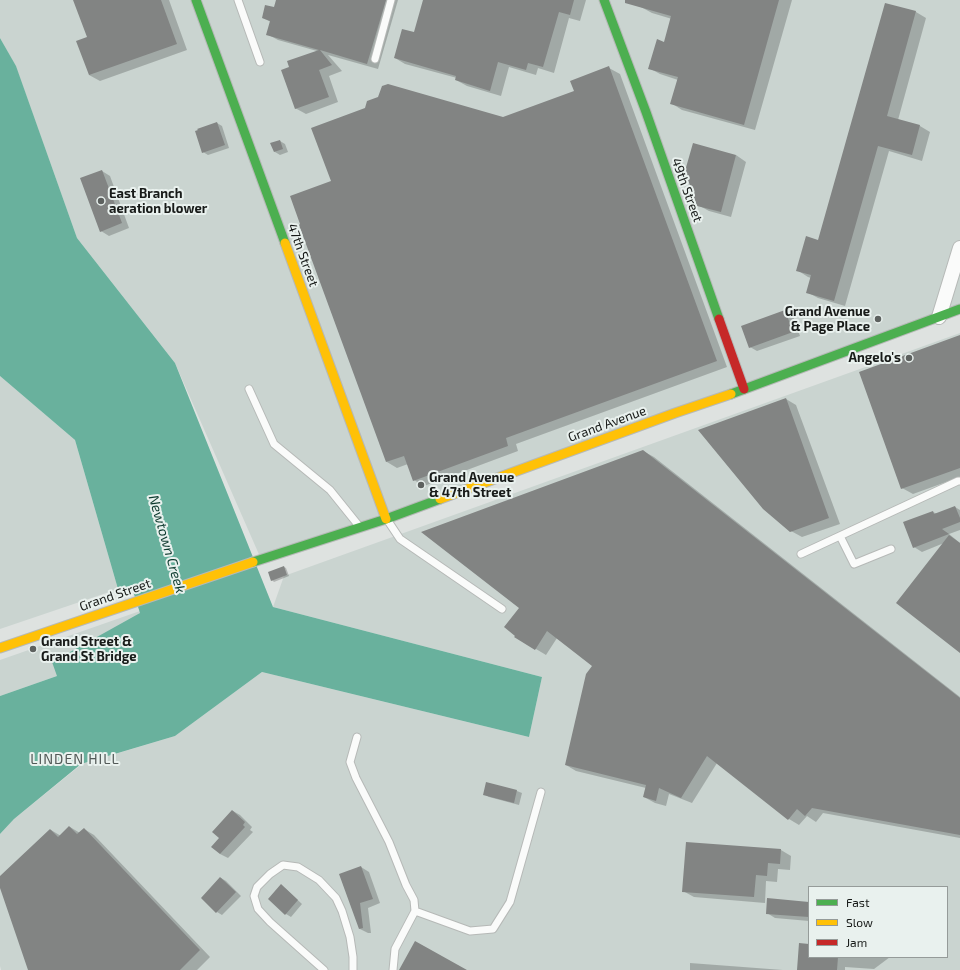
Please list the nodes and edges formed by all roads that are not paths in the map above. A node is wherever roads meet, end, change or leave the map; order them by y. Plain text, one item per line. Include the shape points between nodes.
1 (197, 0) edge
2 (238, 0) edge
3 (391, 0) edge
4 (604, 0) edge
5 (375, 59) dead end
6 (260, 62) dead end
7 (960, 248) edge
8 (960, 309) edge
9 (939, 317) junction
10 (249, 389) dead end
11 (744, 389) junction
12 (959, 481) edge
13 (386, 519) junction
14 (360, 527) junction
15 (840, 536) junction
16 (891, 549) dead end
17 (801, 554) dead end
18 (261, 559) joint
19 (502, 609) dead end
20 (0, 648) edge
21 (357, 737) dead end
22 (541, 792) dead end
23 (415, 911) junction
24 (324, 970) edge
25 (353, 970) edge
26 (392, 970) edge

1 - 13 main road, 47th Street
2 - 6 lane
3 - 5 lane
4 - 11 main road, 49th Street
7 - 9 street
8 - 9 main road, Grand Avenue
9 - 11 main road, Grand Avenue
10 - 14 lane via 274,444 330,490
11 - 13 main road, Grand Avenue
12 - 15 lane
13 - 14 main road, Grand Avenue
13 - 19 lane via 400,539
14 - 18 main road, Grand Avenue
15 - 16 lane via 854,564
15 - 17 lane
18 - 20 main road, Grand Street
21 - 23 lane via 350,762 389,842 414,900
22 - 23 lane via 510,902 493,929 470,931
23 - 26 lane via 395,949
24 - 25 lane via 258,909 254,896 257,887 283,865 298,867 319,880 336,898 350,937 354,957

